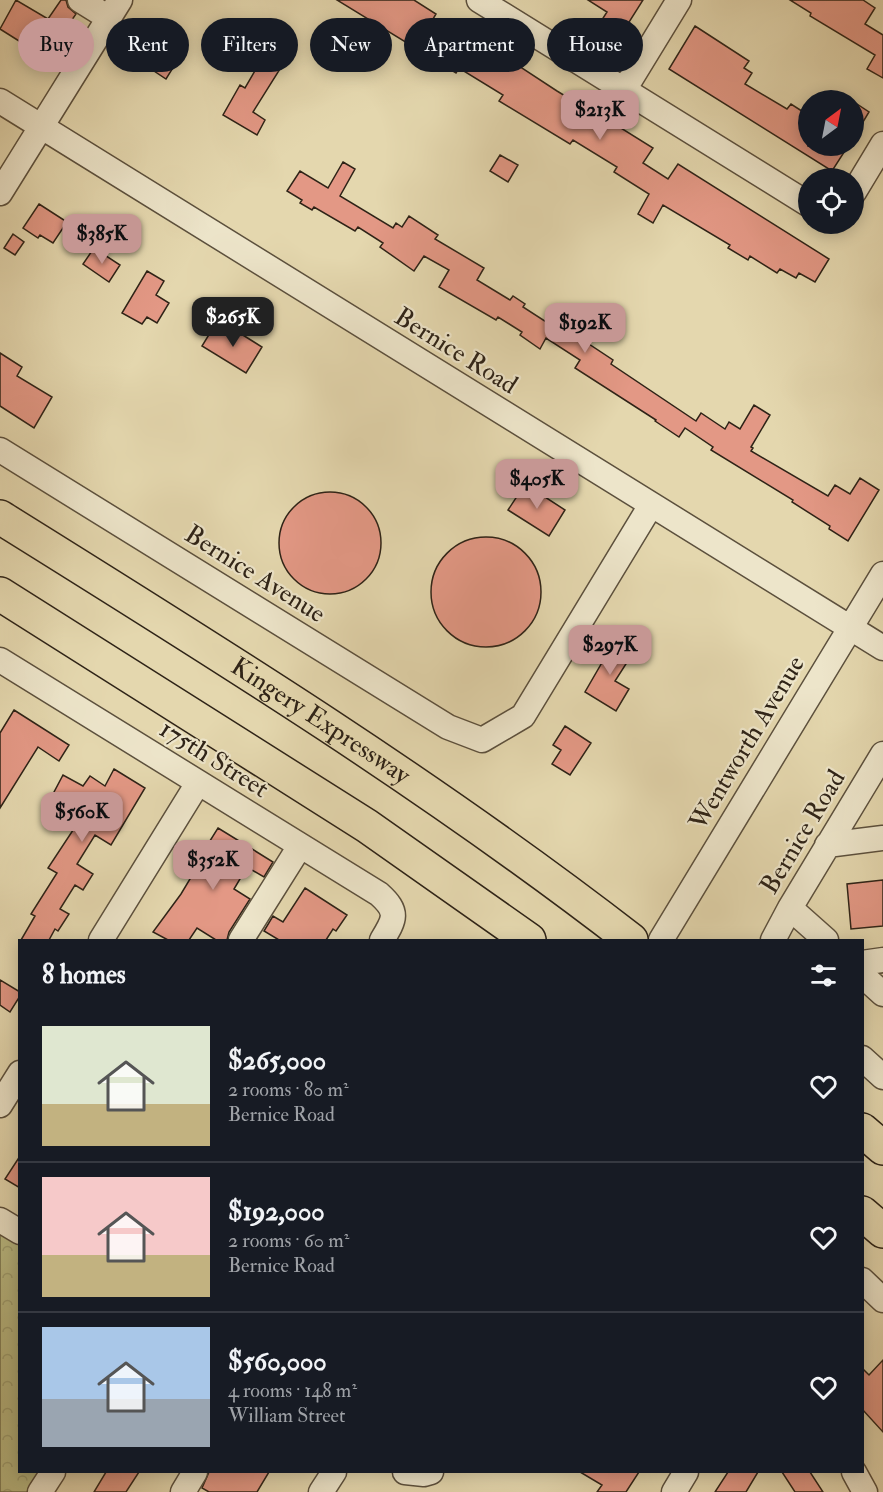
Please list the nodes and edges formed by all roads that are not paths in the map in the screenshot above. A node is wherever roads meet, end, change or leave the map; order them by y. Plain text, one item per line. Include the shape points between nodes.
1 (80, 0) edge
2 (479, 0) edge
3 (679, 0) edge
4 (114, 9) edge
5 (624, 90) junction
6 (0, 101) edge
7 (41, 126) junction
8 (883, 144) edge
9 (864, 175) edge
10 (0, 193) edge
11 (798, 198) edge
12 (0, 450) edge
13 (651, 505) junction
14 (0, 518) edge
15 (883, 574) edge
16 (0, 594) edge
17 (850, 628) junction
18 (883, 648) edge
19 (0, 660) edge
20 (883, 754) edge
21 (198, 783) junction
22 (883, 838) edge
23 (827, 845) junction
24 (300, 846) junction
25 (790, 908) junction
26 (102, 939) edge
27 (242, 939) edge
28 (383, 939) edge
29 (528, 939) edge
30 (630, 939) edge
31 (662, 939) edge
32 (774, 939) edge
33 (825, 939) edge
34 (883, 960) edge
35 (864, 963) edge
36 (864, 977) edge
37 (883, 994) edge
38 (864, 1060) edge
39 (18, 1076) edge
40 (883, 1077) edge
41 (0, 1105) edge
42 (864, 1132) edge
43 (883, 1148) edge
44 (864, 1215) edge
45 (0, 1220) edge
46 (18, 1231) edge
47 (883, 1231) edge
48 (864, 1282) edge
49 (883, 1300) edge
50 (52, 1473) edge
51 (194, 1473) edge
52 (333, 1473) edge
53 (410, 1473) edge
54 (428, 1473) edge
55 (685, 1473) edge
56 (855, 1473) edge
57 (40, 1492) edge
58 (183, 1492) edge
59 (321, 1492) edge
60 (674, 1492) edge
61 (865, 1492) edge

1 - 4 street
2 - 5 street
3 - 5 street
4 - 7 street
5 - 11 street
6 - 7 street, Bernice Road
7 - 10 street
7 - 13 street, Bernice Road
8 - 9 street
12 - 13 street, Bernice Avenue via 448,727 482,740 523,716
13 - 17 street, Bernice Road
14 - 30 highway, Kingery Expressway via 383,762
15 - 17 street, Wentworth Avenue
16 - 29 highway via 366,826
17 - 18 street, Bernice Road
17 - 31 street, Wentworth Avenue
19 - 21 street, 175th Street
20 - 23 street, Bernice Road
21 - 24 street, 175th Street
21 - 26 street
22 - 23 street
23 - 25 street, Bernice Road
24 - 27 street
24 - 28 street, 175th Street via 390,904 393,920
25 - 32 street, Bernice Road
25 - 33 street
34 - 35 street
36 - 37 street
38 - 40 street
39 - 41 street
42 - 43 highway
44 - 47 highway
45 - 46 street
48 - 49 street
50 - 57 street
51 - 58 street
52 - 59 street
53 - 54 street
55 - 60 street
56 - 61 street

